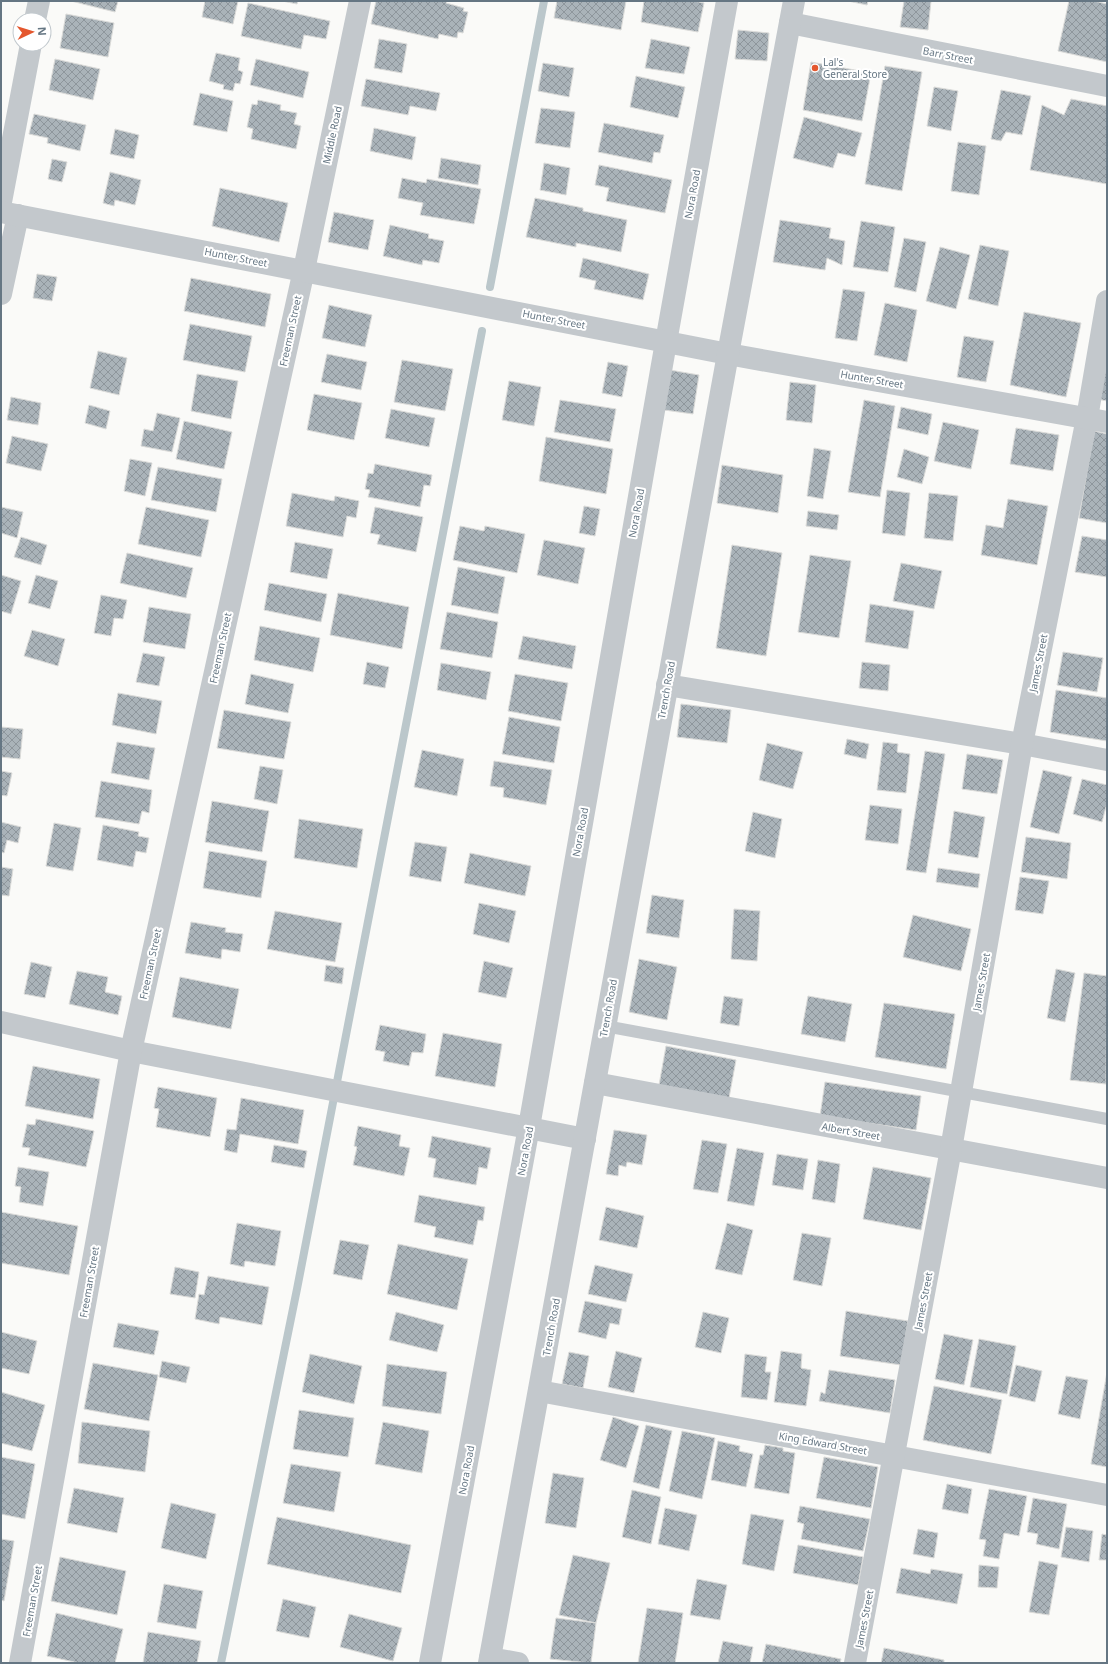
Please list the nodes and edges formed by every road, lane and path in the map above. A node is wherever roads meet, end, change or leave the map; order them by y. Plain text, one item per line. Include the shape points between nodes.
1 (39, 1) edge
2 (360, 1) edge
3 (727, 1) edge
4 (794, 1) edge
5 (37, 12) edge
6 (790, 23) junction
7 (29, 52) edge
8 (1107, 86) edge
9 (1, 202) edge
10 (10, 213) edge
11 (304, 270) junction
12 (1, 294) edge
13 (1107, 301) edge
14 (666, 342) junction
15 (728, 354) junction
16 (1097, 420) edge
17 (667, 685) junction
18 (1022, 744) junction
19 (1107, 760) edge
20 (1, 1022) edge
21 (605, 1026) junction
22 (131, 1051) junction
23 (595, 1084) junction
24 (961, 1093) junction
25 (1107, 1119) edge
26 (529, 1127) junction
27 (585, 1139) junction
28 (951, 1149) junction
29 (1107, 1178) edge
30 (539, 1391) junction
31 (894, 1456) junction
32 (1107, 1495) edge
33 (490, 1660) edge
34 (20, 1663) edge
35 (430, 1663) edge
36 (518, 1663) edge
37 (856, 1663) edge

1 - 5 street
2 - 11 street, Middle Road
3 - 14 street, Nora Road
4 - 6 street, Trench Road
6 - 8 street, Barr Street
6 - 15 street, Trench Road
7 - 9 street
10 - 11 street, Hunter Street
10 - 12 street
11 - 14 street, Hunter Street
11 - 22 street, Freeman Street
13 - 16 street, James Street
14 - 15 street, Hunter Street
14 - 26 street, Nora Road
15 - 16 street, Hunter Street
15 - 17 street, Trench Road
16 - 18 street, James Street
17 - 18 street
17 - 21 street, Trench Road
18 - 19 street
18 - 24 street, James Street
20 - 22 street
21 - 23 street, Trench Road
21 - 24 lane
22 - 26 street
22 - 34 street, Freeman Street
23 - 27 street, Trench Road
23 - 28 street, Albert Street
24 - 25 lane
24 - 28 street, James Street
26 - 27 street
26 - 35 street, Nora Road
27 - 30 street, Trench Road
28 - 29 street, Albert Street
28 - 31 street, James Street
30 - 31 street, King Edward Street
30 - 33 street, Trench Road
31 - 32 street, King Edward Street
31 - 37 street, James Street
33 - 36 street

